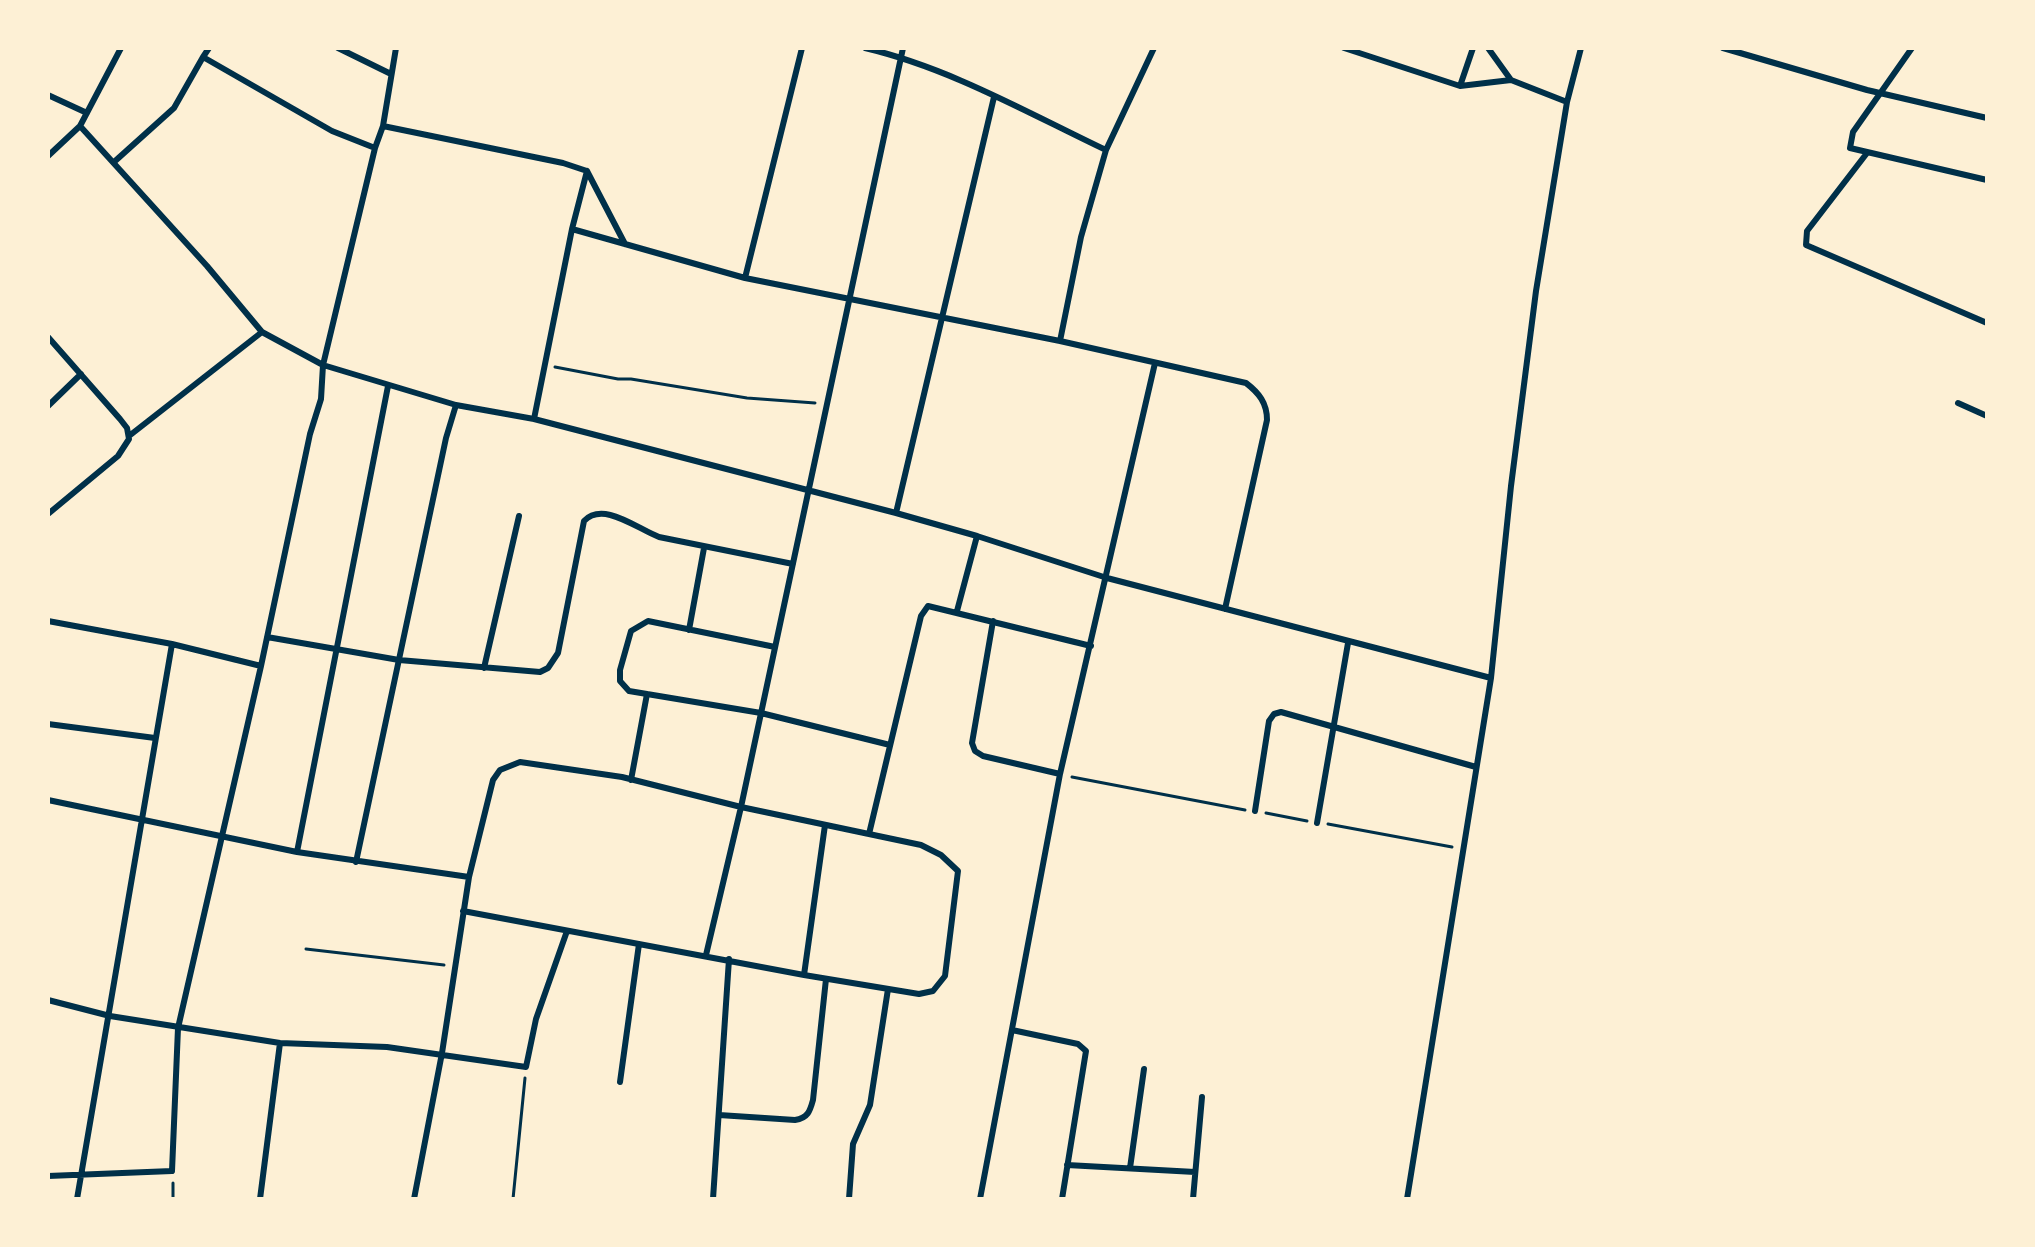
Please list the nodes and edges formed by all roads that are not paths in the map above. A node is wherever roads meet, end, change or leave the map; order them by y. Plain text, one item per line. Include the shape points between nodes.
1 (121, 48) edge
2 (209, 48) edge
3 (338, 48) edge
4 (396, 48) edge
5 (802, 48) edge
6 (865, 48) edge
7 (903, 48) edge
8 (1154, 48) edge
9 (1344, 48) edge
10 (1473, 48) edge
11 (1488, 48) edge
12 (1581, 48) edge
13 (1723, 48) edge
14 (1912, 48) edge
15 (900, 56) junction
16 (203, 57) junction
17 (390, 74) junction
18 (1511, 80) junction
19 (1460, 86) junction
20 (1879, 93) junction
21 (48, 95) edge
22 (994, 97) junction
23 (1567, 102) junction
24 (87, 113) junction
25 (1987, 118) edge
26 (80, 126) junction
27 (383, 126) junction
28 (375, 148) junction
29 (1106, 150) junction
30 (1867, 153) junction
31 (48, 156) edge
32 (114, 162) junction
33 (587, 171) junction
34 (1987, 180) edge
35 (572, 229) junction
36 (625, 244) junction
37 (745, 278) junction
38 (848, 299) junction
39 (941, 316) junction
40 (1987, 323) edge
41 (262, 332) junction
42 (48, 338) edge
43 (1060, 340) junction
44 (1155, 363) junction
45 (322, 365) junction
46 (81, 374) junction
47 (387, 386) junction
48 (1958, 403) dead end
49 (456, 405) junction
50 (48, 406) edge
51 (1987, 416) edge
52 (534, 420) junction
53 (129, 436) junction
54 (808, 492) junction
55 (896, 513) junction
56 (48, 514) edge
57 (519, 516) dead end
58 (977, 536) junction
59 (704, 548) junction
60 (793, 564) junction
61 (1107, 578) junction
62 (1225, 609) junction
63 (957, 611) junction
64 (48, 621) edge
65 (993, 621) junction
66 (690, 630) junction
67 (267, 637) junction
68 (1348, 643) junction
69 (172, 644) junction
70 (1091, 646) junction
71 (775, 647) junction
72 (337, 648) junction
73 (399, 660) junction
74 (261, 666) junction
75 (484, 668) junction
76 (1491, 678) junction
77 (647, 694) junction
78 (761, 713) junction
79 (48, 724) edge
80 (1334, 724) junction
81 (155, 738) junction
82 (890, 745) junction
83 (1476, 767) junction
84 (1060, 774) junction
85 (631, 780) junction
86 (48, 800) edge
87 (741, 807) junction
88 (1255, 812) dead end
89 (141, 818) junction
90 (1317, 823) dead end
91 (825, 825) junction
92 (869, 834) junction
93 (221, 838) junction
94 (297, 852) junction
95 (356, 862) junction
96 (469, 877) junction
97 (463, 911) junction
98 (567, 932) junction
99 (639, 944) junction
100 (706, 955) junction
101 (729, 959) junction
102 (804, 975) junction
103 (826, 979) junction
104 (888, 989) junction
105 (48, 1000) edge
106 (110, 1016) junction
107 (178, 1028) junction
108 (1012, 1030) junction
109 (280, 1043) junction
110 (442, 1053) junction
111 (1144, 1069) dead end
112 (620, 1082) dead end
113 (1202, 1097) dead end
114 (719, 1115) junction
115 (1067, 1165) junction
116 (1130, 1168) junction
117 (1195, 1172) junction
118 (80, 1175) junction
119 (48, 1176) edge
120 (77, 1199) edge
121 (260, 1199) edge
122 (414, 1199) edge
123 (713, 1199) edge
124 (849, 1199) edge
125 (980, 1199) edge
126 (1062, 1199) edge
127 (1193, 1199) edge
128 (1407, 1199) edge

1 - 24 street
2 - 16 street
3 - 17 street
4 - 17 street
5 - 37 street
6 - 15 street
7 - 15 street
8 - 29 street
9 - 19 street
10 - 19 street
11 - 18 street
12 - 23 street
13 - 20 street
14 - 20 street
15 - 22 street
15 - 38 street
16 - 28 street via 332,131
16 - 32 street via 174,108
17 - 27 street
18 - 19 street
18 - 23 street
20 - 25 street
20 - 30 street via 1850,138 1852,150
21 - 24 street
22 - 29 street
22 - 39 street
23 - 76 street via 1536,291
24 - 26 street
26 - 31 street
26 - 32 street
27 - 28 street
27 - 33 street
28 - 45 street
29 - 43 street via 1081,237
30 - 34 street
30 - 40 street via 1807,231 1806,245
32 - 41 street
33 - 35 street
33 - 36 street
35 - 36 street
35 - 52 street
36 - 37 street
37 - 38 street
38 - 39 street
38 - 54 street
39 - 43 street
39 - 55 street
41 - 45 street
41 - 53 street
42 - 46 street
43 - 44 street
44 - 61 street
44 - 62 street via 1246,383 1261,397 1267,410
45 - 47 street
45 - 67 street via 321,399
46 - 50 street
46 - 53 street via 120,419
47 - 49 street
47 - 72 street
48 - 51 street
49 - 52 street
49 - 73 street
52 - 54 street
53 - 56 street via 118,456
54 - 55 street
54 - 60 street
55 - 58 street
57 - 75 street
58 - 61 street
58 - 63 street
59 - 60 street
59 - 66 street
59 - 75 street via 638,529 608,512 590,516 584,521 561,643 554,661 540,672
60 - 71 street
61 - 62 street
61 - 70 street
62 - 68 street
63 - 65 street
63 - 82 street via 928,606 921,616
64 - 69 street
65 - 70 street
65 - 84 street via 972,743 975,751
66 - 71 street
66 - 77 street via 648,621 631,631 620,681 629,691
67 - 72 street
67 - 74 street
68 - 76 street
68 - 80 street
69 - 74 street
69 - 81 street
70 - 84 street
71 - 78 street
72 - 73 street
72 - 94 street
73 - 75 street
73 - 95 street
74 - 93 street
76 - 83 street
77 - 78 street
77 - 85 street
78 - 82 street
78 - 87 street
79 - 81 street
80 - 83 street
80 - 88 street via 1281,712 1274,714 1269,721
80 - 90 street
81 - 89 street
82 - 92 street
83 - 128 street
84 - 108 street
85 - 87 street
85 - 96 street via 520,762 500,770 493,780
86 - 89 street
87 - 91 street
87 - 100 street
89 - 93 street
89 - 106 street
91 - 92 street
91 - 102 street
92 - 104 street via 929,849 951,862 958,872 947,968 939,985 920,994
93 - 94 street
93 - 107 street
94 - 95 street
95 - 96 street
96 - 97 street
97 - 98 street
97 - 110 street
98 - 99 street
98 - 110 street via 536,1019 526,1067
99 - 100 street
99 - 112 street
100 - 101 street
101 - 102 street
101 - 114 street
102 - 103 street
103 - 104 street
103 - 114 street via 809,1113 795,1120
104 - 124 street via 870,1105 853,1144
105 - 106 street
106 - 107 street
106 - 118 street
107 - 109 street
107 - 118 street via 172,1171
108 - 115 street via 1084,1047 1086,1051
108 - 125 street
109 - 110 street
109 - 121 street
110 - 122 street
111 - 116 street
113 - 117 street
114 - 123 street
115 - 116 street
115 - 126 street
116 - 117 street
117 - 127 street
118 - 119 street
118 - 120 street

